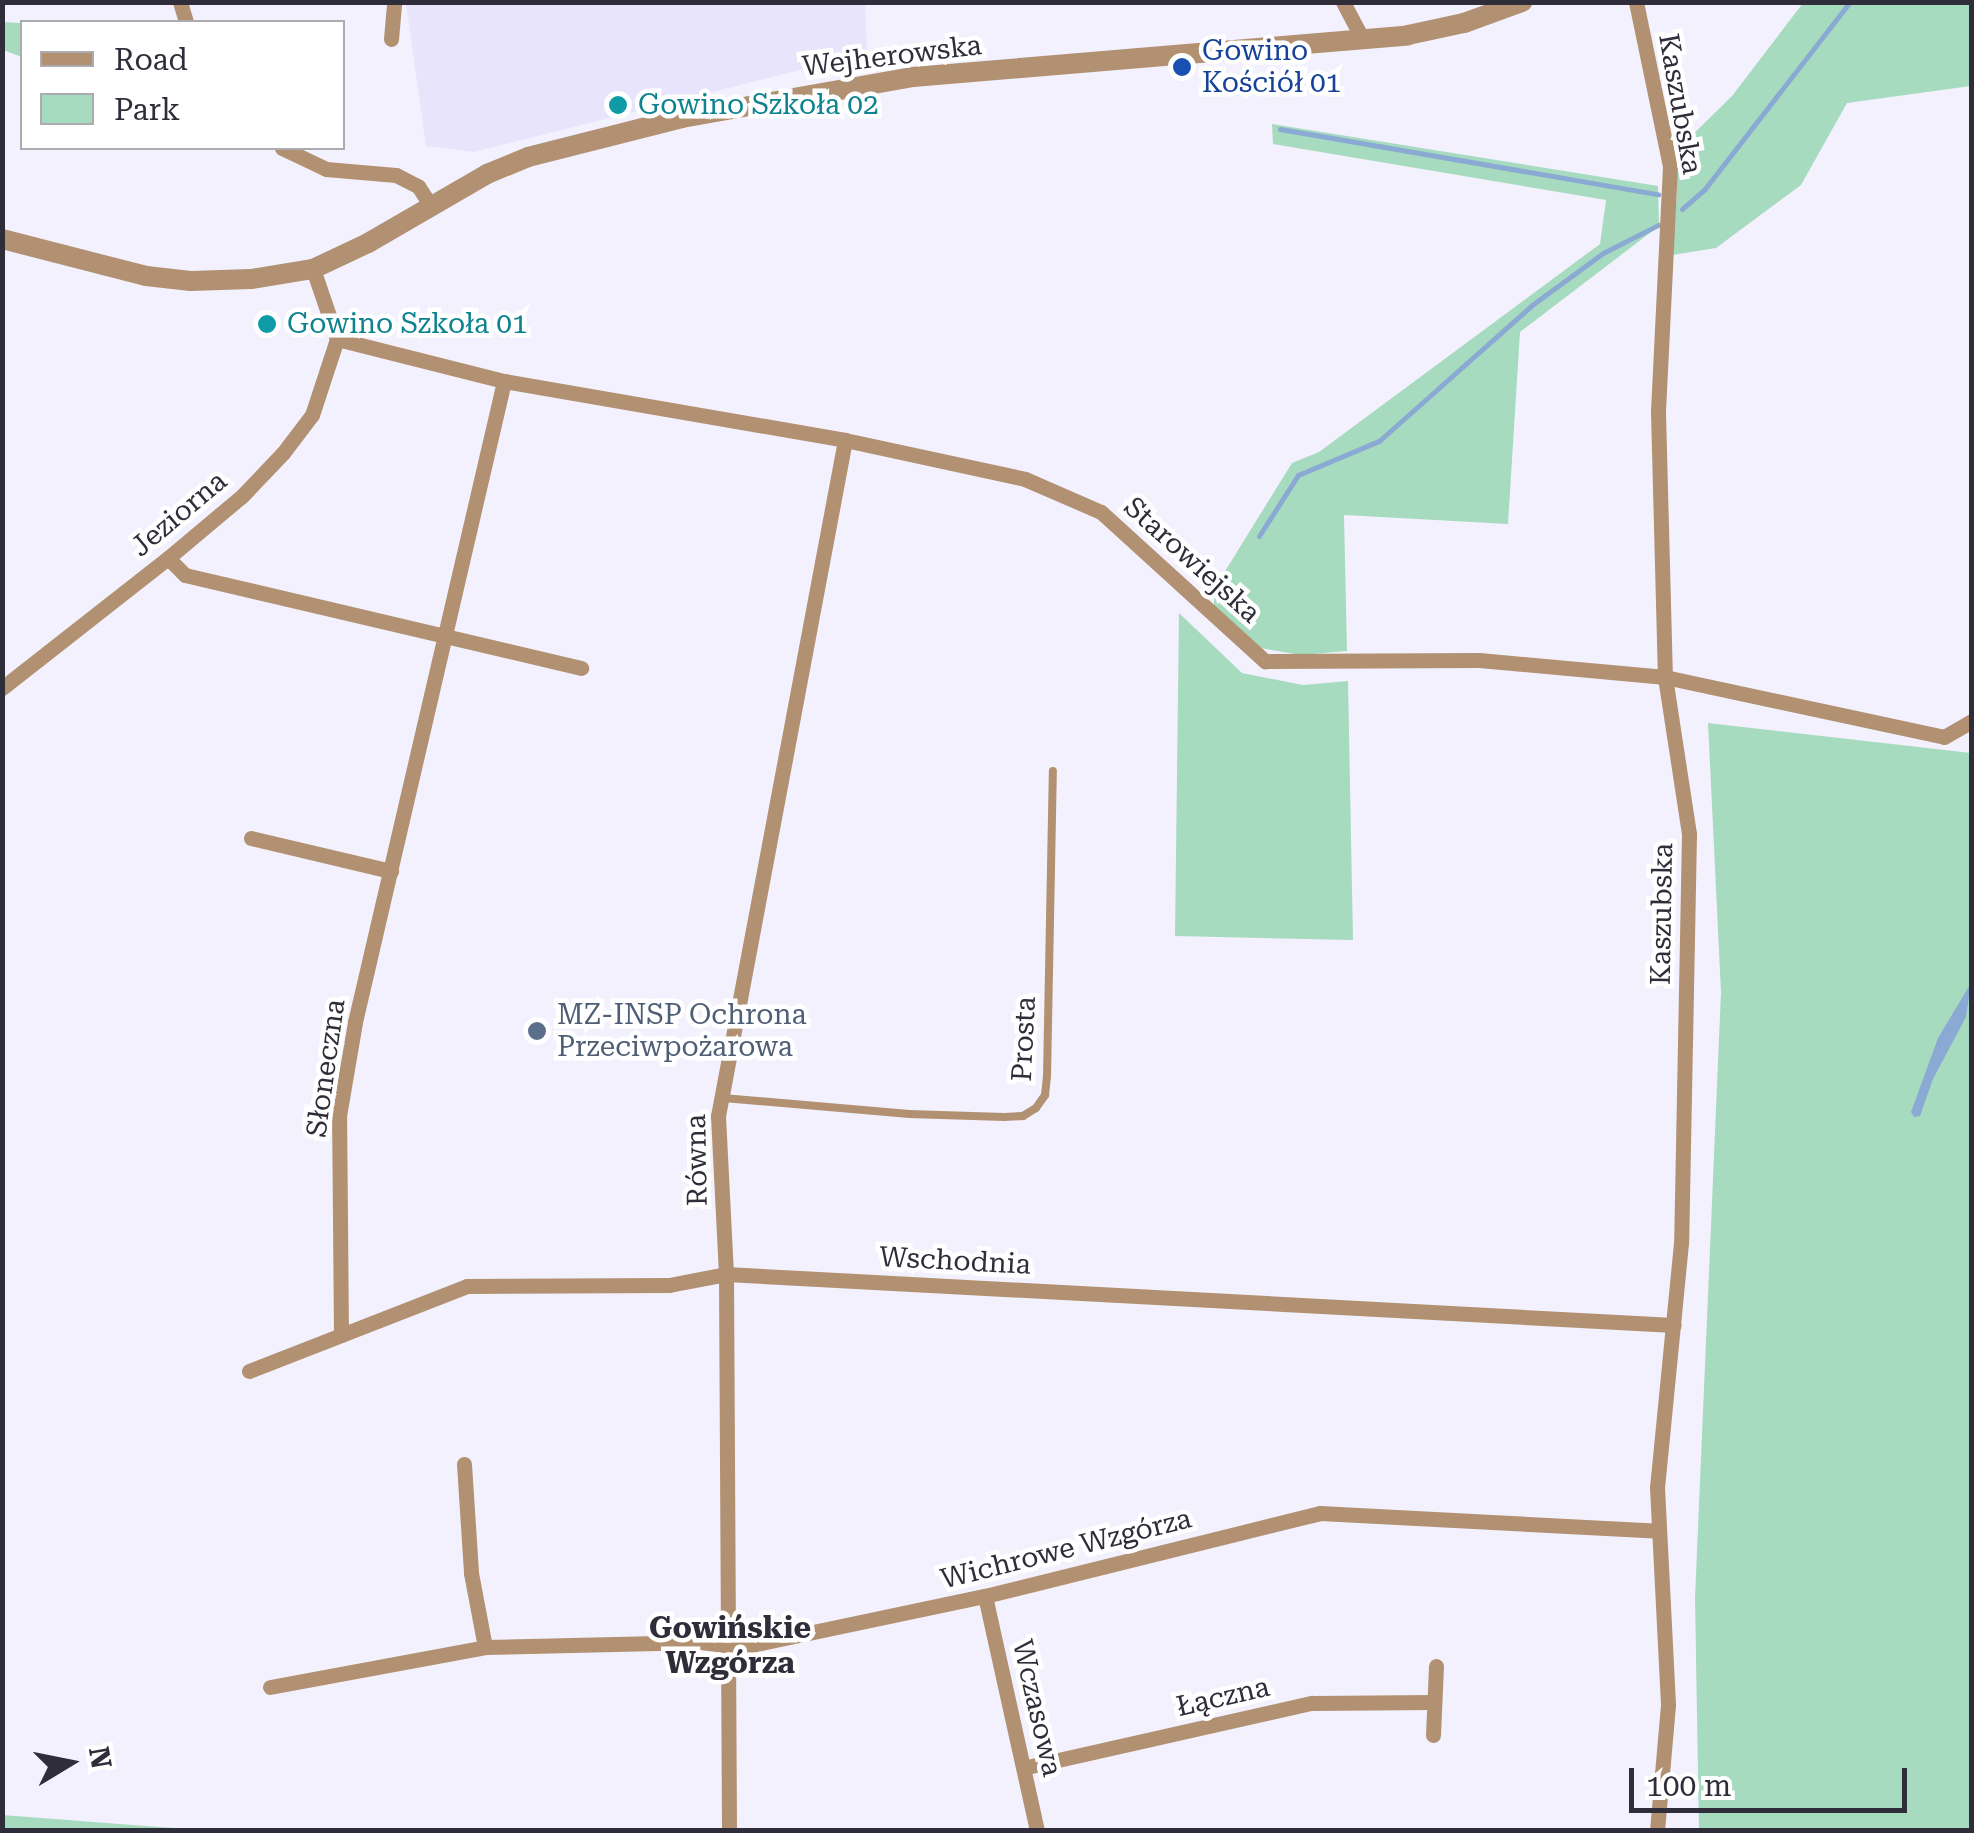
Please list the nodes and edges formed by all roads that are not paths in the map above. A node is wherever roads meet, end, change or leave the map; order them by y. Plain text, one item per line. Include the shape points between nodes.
1 (394, 2) edge
2 (1343, 2) edge
3 (1522, 2) edge
4 (1636, 2) edge
5 (391, 39) dead end
6 (1363, 40) junction
7 (286, 150) edge
8 (431, 206) junction
9 (2, 239) edge
10 (313, 269) junction
11 (337, 339) junction
12 (504, 381) junction
13 (845, 440) junction
14 (168, 558) junction
15 (446, 634) junction
16 (582, 668) dead end
17 (1665, 678) junction
18 (2, 688) edge
19 (1972, 722) edge
20 (1053, 771) dead end
21 (251, 838) dead end
22 (391, 871) junction
23 (722, 1098) junction
24 (726, 1274) junction
25 (1674, 1324) junction
26 (341, 1335) junction
27 (250, 1371) dead end
28 (464, 1464) dead end
29 (1658, 1530) junction
30 (985, 1596) junction
31 (728, 1645) junction
32 (485, 1647) junction
33 (1436, 1666) dead end
34 (270, 1687) dead end
35 (1434, 1702) junction
36 (1433, 1735) dead end
37 (1027, 1767) junction
38 (729, 1830) edge
39 (1038, 1830) edge
40 (1657, 1830) edge

1 - 5 street
2 - 6 street
3 - 6 street, Wejherowska via 1464,23
4 - 17 street, Kaszubska via 1670,166 1658,412
6 - 8 street, Wejherowska via 913,77 812,92 528,157
7 - 8 street via 326,169 396,175 418,186
8 - 10 street, Wejherowska
9 - 10 street, Wejherowska via 191,281
10 - 11 street
11 - 12 street, Starowiejska
11 - 14 street, Jeziorna via 312,415 293,440 242,496
12 - 13 street, Starowiejska
12 - 15 street, Słoneczna
13 - 17 street, Starowiejska via 1025,479 1101,512 1265,661 1479,660
13 - 23 street, Równa
14 - 15 street via 185,575
14 - 18 street, Jeziorna
15 - 16 street
15 - 22 street, Słoneczna
17 - 19 street, Starowiejska via 1944,737
17 - 25 street, Kaszubska via 1689,834
20 - 23 lane, Prosta via 1047,1076 1036,1108 1023,1116 947,1116
21 - 22 street
22 - 26 street, Słoneczna via 339,1116
23 - 24 street, Równa
24 - 25 street, Wschodnia
24 - 26 street, Wschodnia via 669,1286 467,1286
24 - 31 street, Równa
25 - 29 street, Kaszubska via 1656,1487
26 - 27 street, Wschodnia
28 - 32 street via 471,1573
29 - 30 street, Wichrowe Wzgórza via 1320,1513
29 - 40 street, Kaszubska via 1668,1705
30 - 31 street, Wichrowe Wzgórza
30 - 37 street, Wczasowa
31 - 32 street, Wichrowe Wzgórza
31 - 38 street, Równa
32 - 34 street, Wichrowe Wzgórza
33 - 35 street
35 - 36 street
35 - 37 street, Łączna via 1312,1703
37 - 39 street, Wczasowa

